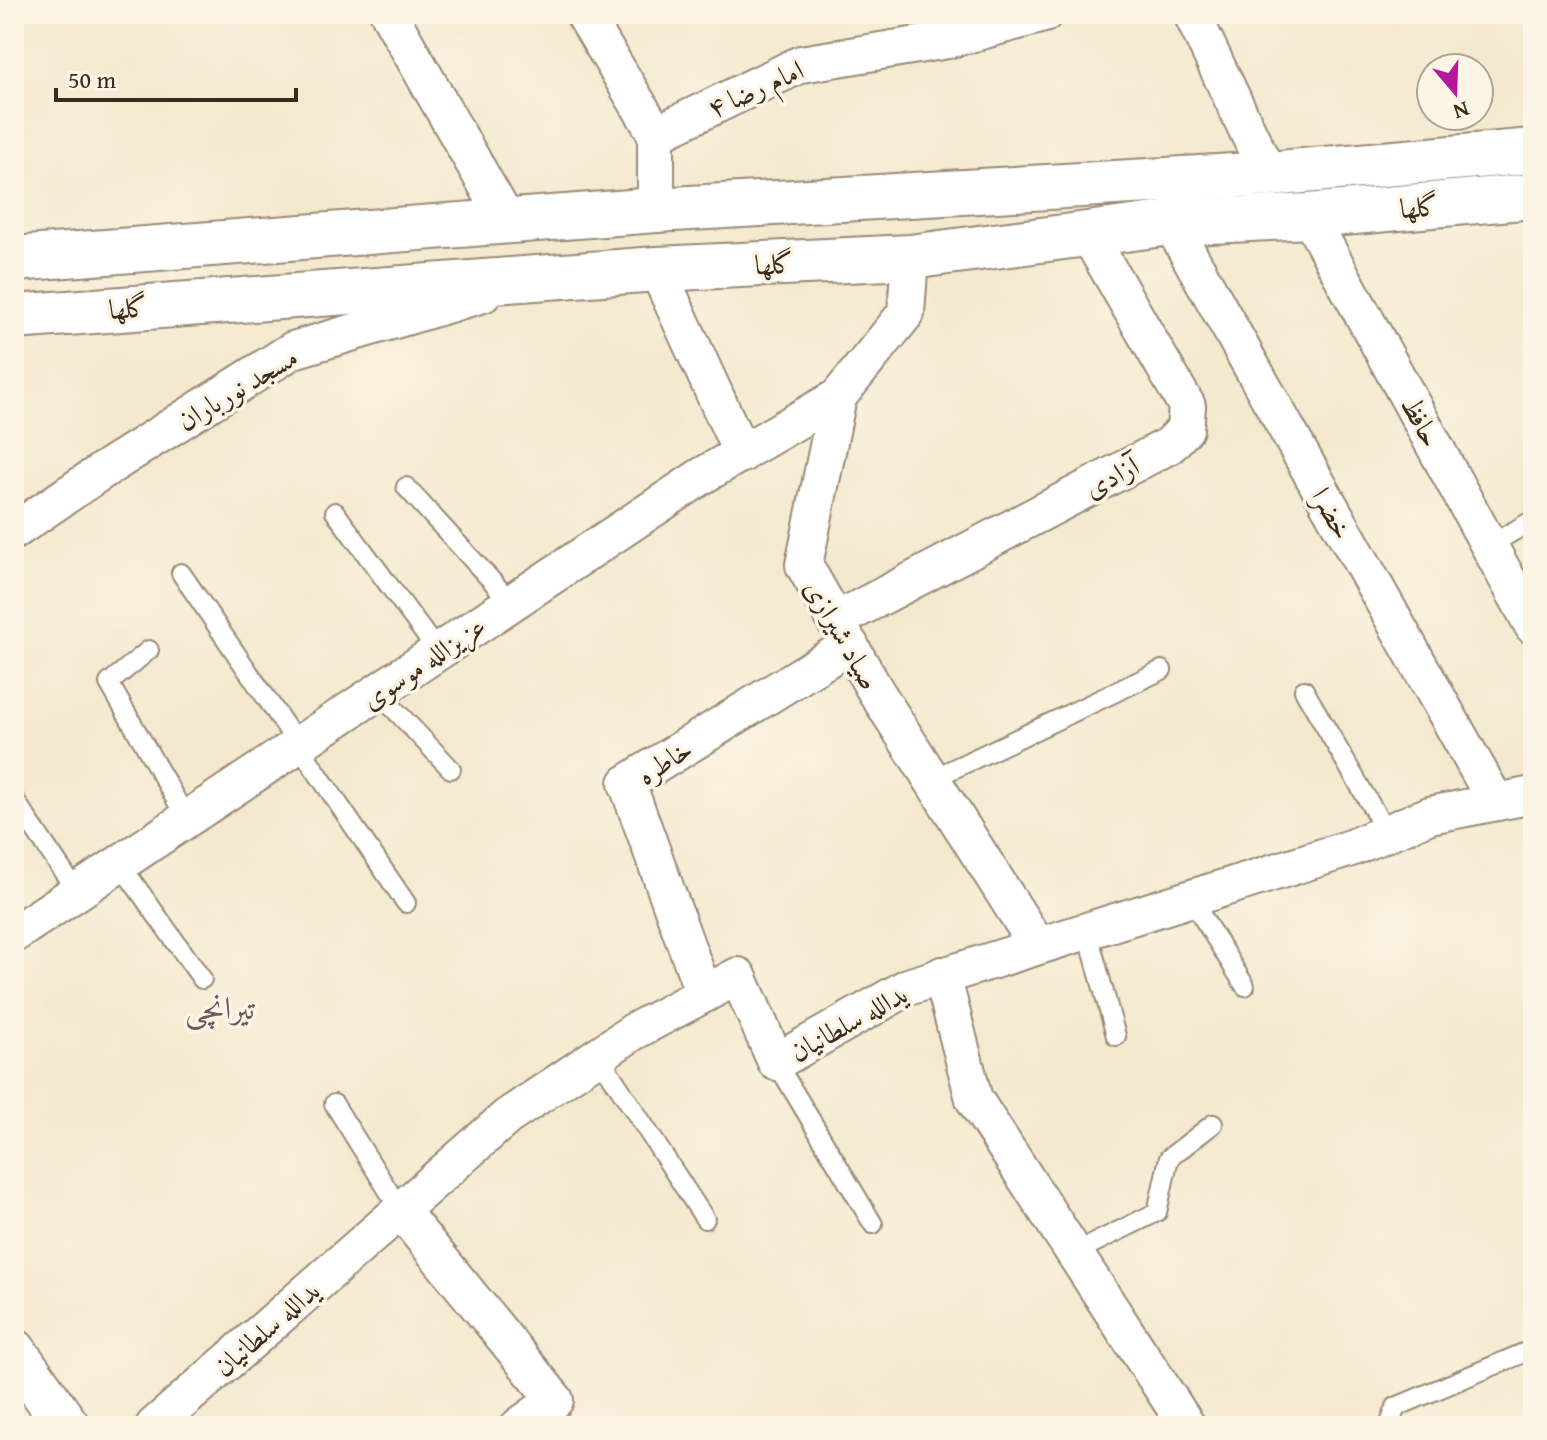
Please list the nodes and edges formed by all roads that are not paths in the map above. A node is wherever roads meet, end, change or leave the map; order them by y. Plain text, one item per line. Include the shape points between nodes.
1 (389, 14) edge
2 (584, 14) edge
3 (1044, 14) edge
4 (1192, 14) edge
5 (656, 134) junction
6 (1533, 151) edge
7 (1268, 174) junction
8 (1533, 196) edge
9 (656, 210) junction
10 (1309, 216) junction
11 (507, 221) junction
12 (1171, 223) junction
13 (1088, 234) junction
14 (910, 257) junction
15 (14, 259) edge
16 (657, 269) junction
17 (530, 280) junction
18 (14, 317) edge
19 (838, 397) junction
20 (742, 454) junction
21 (406, 487) dead end
22 (335, 512) dead end
23 (1533, 520) edge
24 (14, 531) edge
25 (1490, 545) junction
26 (181, 573) dead end
27 (512, 603) junction
28 (1533, 626) edge
29 (843, 633) junction
30 (149, 650) dead end
31 (438, 652) junction
32 (1162, 670) dead end
33 (1304, 690) dead end
34 (378, 692) junction
35 (299, 744) junction
36 (451, 769) dead end
37 (932, 779) junction
38 (1533, 795) edge
39 (14, 799) edge
40 (1496, 802) junction
41 (187, 819) junction
42 (1387, 833) junction
43 (120, 864) junction
44 (77, 892) junction
45 (1190, 897) junction
46 (406, 903) dead end
47 (1087, 930) junction
48 (14, 934) edge
49 (1037, 945) junction
50 (942, 975) junction
51 (202, 979) dead end
52 (1245, 986) dead end
53 (704, 994) junction
54 (1116, 1036) dead end
55 (598, 1055) junction
56 (776, 1062) junction
57 (334, 1104) dead end
58 (1213, 1124) dead end
59 (401, 1211) junction
60 (705, 1219) dead end
61 (873, 1224) dead end
62 (1074, 1253) junction
63 (1533, 1349) edge
64 (14, 1351) edge
65 (67, 1426) edge
66 (154, 1426) edge
67 (519, 1426) edge
68 (1187, 1426) edge
69 (1389, 1426) edge

1 - 11 street
2 - 5 street
3 - 5 street, امام رضا ۴ via 948,40 801,64
4 - 7 street
5 - 9 street
6 - 7 main road, گلها
7 - 9 main road, گلها
8 - 10 main road, گلها
9 - 11 main road, گلها
9 - 16 main road
10 - 12 main road, گلها
10 - 25 street, حافظ
11 - 15 main road, گلها
12 - 13 main road, گلها
12 - 40 street, خضرا
13 - 14 main road, گلها
13 - 29 street, آزادی via 1187,406 1185,429 1170,445
14 - 16 main road, گلها
14 - 19 street, صیاد شیرازی via 906,313
16 - 17 main road, گلها
16 - 20 street
17 - 18 main road, گلها
17 - 24 street, مسجد نورباران via 293,350
19 - 20 street, عزیزالله موسوی
19 - 29 street, صیاد شیرازی via 804,565
20 - 27 street, عزیزالله موسوی
21 - 27 lane
22 - 31 lane
23 - 25 lane
25 - 28 street, حافظ
26 - 35 lane
27 - 31 street, عزیزالله موسوی
29 - 37 street, صیاد شیرازی
29 - 53 street, خاطره via 627,783
30 - 41 lane via 109,683
31 - 34 street, عزیزالله موسوی
32 - 37 lane
33 - 42 lane
34 - 35 street, عزیزالله موسوی
34 - 36 lane
35 - 41 street, عزیزالله موسوی
35 - 46 lane
37 - 49 street, صیاد شیرازی
38 - 40 street, یدالله سلطانیان
39 - 44 lane
40 - 42 street, یدالله سلطانیان via 1430,815
41 - 43 street, عزیزالله موسوی
42 - 45 street, یدالله سلطانیان
43 - 44 street, عزیزالله موسوی
43 - 51 lane
44 - 48 street, عزیزالله موسوی
45 - 47 street, یدالله سلطانیان
45 - 52 lane
47 - 49 street, یدالله سلطانیان
47 - 54 lane
49 - 50 street, یدالله سلطانیان
50 - 56 street, یدالله سلطانیان via 908,987
50 - 62 street via 974,1099
53 - 55 street, یدالله سلطانیان
53 - 56 street, یدالله سلطانیان via 738,976
55 - 59 street, یدالله سلطانیان via 507,1117
55 - 60 lane
56 - 61 lane
57 - 59 lane
58 - 62 lane via 1169,1158 1157,1212
59 - 66 street, یدالله سلطانیان
59 - 67 street via 555,1400
62 - 68 street
63 - 69 lane via 1396,1407
64 - 65 main road

